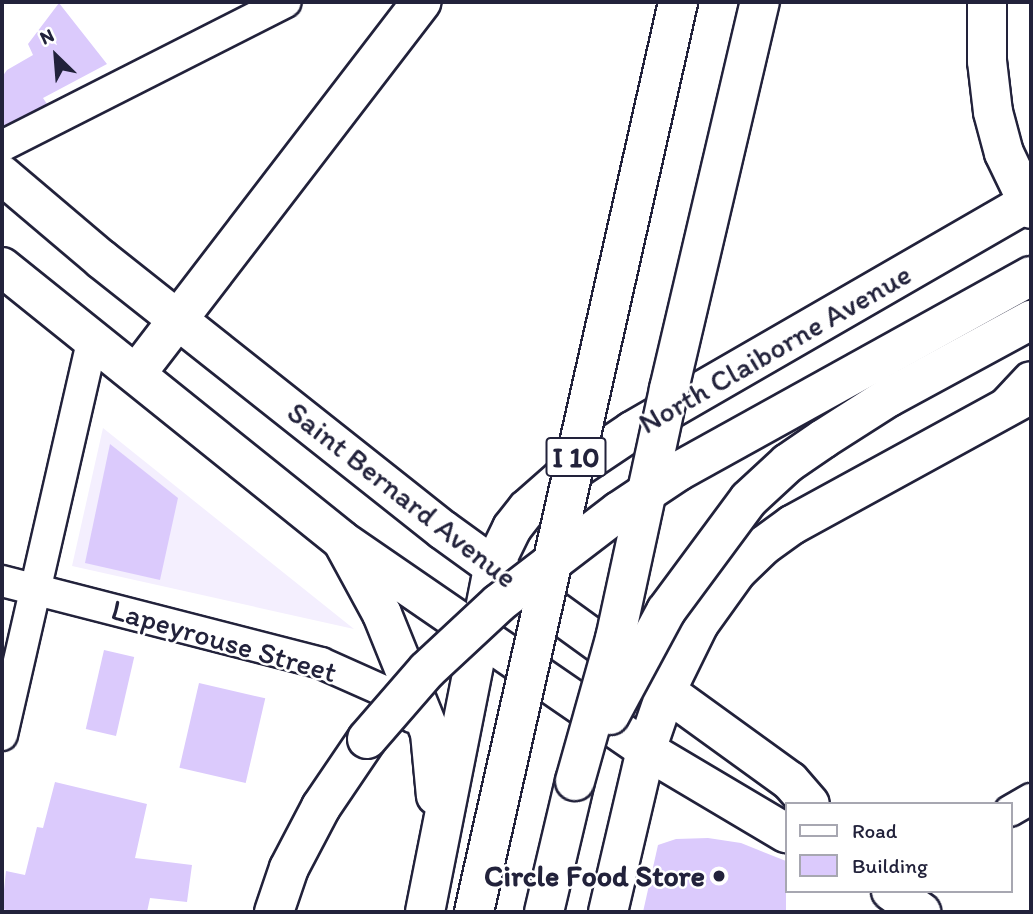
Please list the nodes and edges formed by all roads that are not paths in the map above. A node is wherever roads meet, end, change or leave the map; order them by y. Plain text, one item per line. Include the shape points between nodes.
1 (286, 2) edge
2 (421, 2) edge
3 (678, 2) edge
4 (760, 2) edge
5 (987, 2) edge
6 (2, 146) edge
7 (2, 175) edge
8 (1030, 205) edge
9 (2, 267) edge
10 (1031, 276) edge
11 (177, 320) junction
12 (1031, 320) edge
13 (92, 341) junction
14 (136, 374) junction
15 (1024, 394) edge
16 (341, 540) junction
17 (493, 566) junction
18 (2, 581) edge
19 (34, 590) junction
20 (478, 637) junction
21 (667, 690) junction
22 (430, 733) junction
23 (2, 735) edge
24 (646, 750) junction
25 (575, 781) junction
26 (1031, 799) edge
27 (808, 802) edge
28 (1012, 810) edge
29 (785, 832) edge
30 (441, 843) junction
31 (894, 893) edge
32 (274, 912) edge
33 (425, 912) edge
34 (474, 912) edge
35 (544, 912) edge
36 (608, 912) edge
37 (920, 912) edge

1 - 6 street
2 - 11 main road
3 - 34 main road, I 10, bridge
4 - 25 main road, I 10, bridge via 615,639
5 - 8 main road via 993,112 1004,153
7 - 11 main road, Saint Bernard Avenue
8 - 17 main road, North Claiborne Avenue via 632,430 562,478 527,509
9 - 13 main road
10 - 32 main road, bridge via 680,471 565,550 499,603 427,670 366,739 321,807 289,868
11 - 14 main road
11 - 17 main road, Saint Bernard Avenue
12 - 25 main road, bridge via 889,397 788,463 749,499 666,611
13 - 14 main road
13 - 19 street
14 - 16 main road
15 - 21 main road via 762,546 737,570 699,624
16 - 20 main road
16 - 22 main road via 382,614
17 - 20 main road, North Claiborne Avenue
17 - 21 main road, Saint Bernard Avenue
18 - 19 street, Lapeyrouse Street
19 - 22 street, Lapeyrouse Street via 321,663 386,692
19 - 23 street
20 - 24 main road
20 - 30 main road, North Claiborne Avenue
21 - 24 main road
21 - 27 main road, Saint Bernard Avenue via 790,781
22 - 30 main road
24 - 29 main road
24 - 36 main road
25 - 35 main road, I 10
26 - 28 street
30 - 33 main road, North Claiborne Avenue
31 - 37 main road

